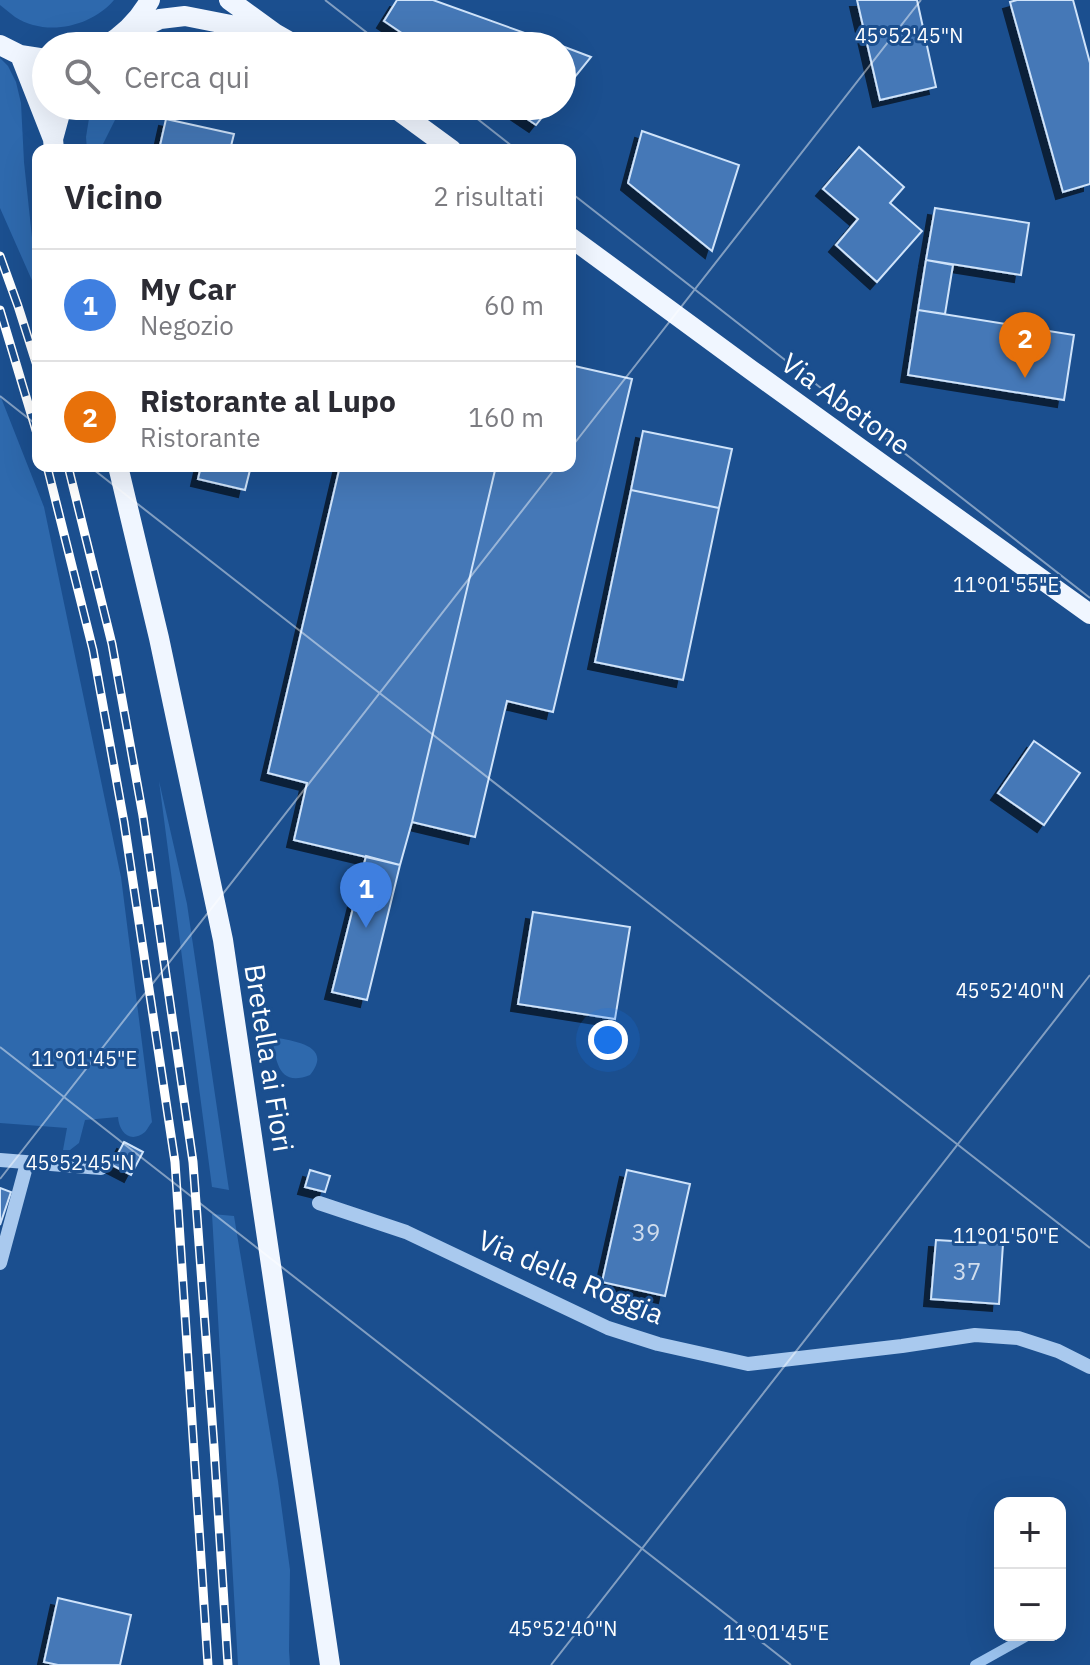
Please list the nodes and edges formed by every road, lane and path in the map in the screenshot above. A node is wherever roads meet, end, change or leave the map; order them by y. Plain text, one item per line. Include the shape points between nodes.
1 (150, 0) edge
2 (229, 0) edge
3 (123, 32) edge
4 (132, 32) edge
5 (266, 32) edge
6 (273, 32) edge
7 (0, 45) edge
8 (20, 55) junction
9 (32, 57) edge
10 (32, 86) edge
11 (45, 120) edge
12 (59, 120) edge
13 (411, 120) edge
14 (54, 144) edge
15 (444, 144) edge
16 (576, 241) edge
17 (119, 472) edge
18 (1090, 614) edge
19 (0, 1160) edge
20 (27, 1163) junction
21 (101, 1168) dead end
22 (319, 1203) dead end
23 (0, 1263) edge
24 (1090, 1367) edge
25 (330, 1665) edge

1 - 3 main road via 141,17
2 - 6 main road
4 - 5 main road via 160,19 185,16
7 - 8 main road
8 - 9 main road
8 - 10 main road
11 - 14 main road
12 - 14 main road
13 - 15 main road
16 - 18 main road, Via Abetone
17 - 25 main road, Bretella ai Fiori via 223,940
19 - 20 street
20 - 21 street
20 - 23 street
22 - 24 street, Via della Roggia via 406,1232 608,1328 748,1364 975,1335 1018,1338

